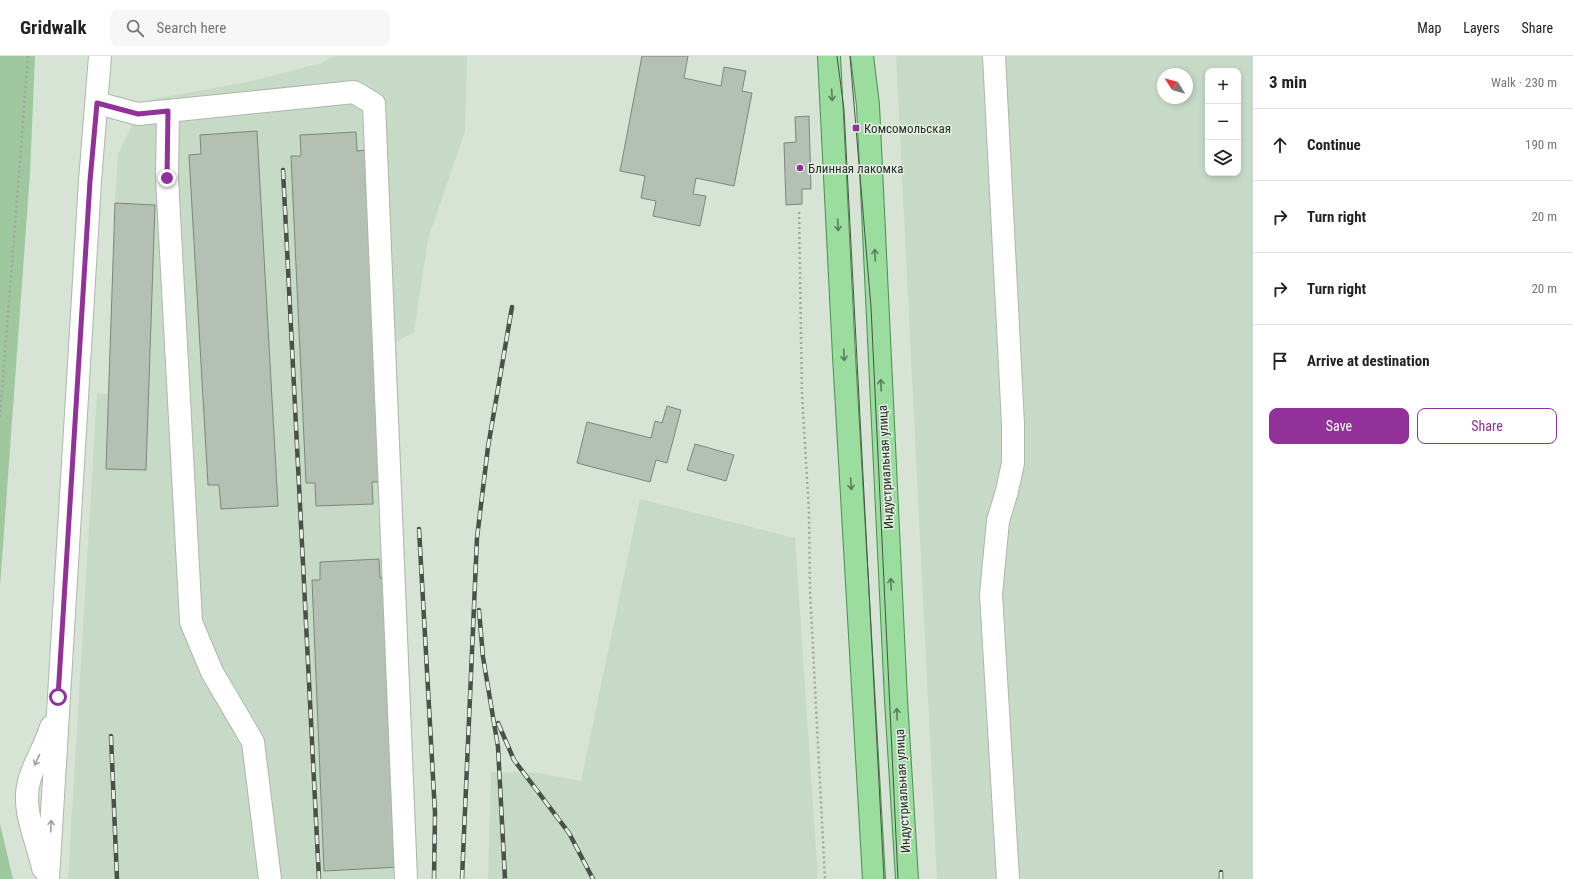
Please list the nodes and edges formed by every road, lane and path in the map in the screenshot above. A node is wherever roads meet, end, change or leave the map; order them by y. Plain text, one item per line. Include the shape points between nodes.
1 (28, 56) edge
2 (100, 56) edge
3 (829, 56) edge
4 (862, 56) edge
5 (994, 56) edge
6 (97, 103) junction
7 (168, 111) junction
8 (799, 212) dead end
9 (0, 418) edge
10 (58, 697) junction
11 (45, 879) edge
12 (48, 879) edge
13 (270, 879) edge
14 (406, 879) edge
15 (825, 879) edge
16 (874, 879) edge
17 (907, 879) edge
18 (1008, 879) edge

1 - 9 path
2 - 6 lane
3 -> 16 main road
17 -> 4 main road, Индустриальная улица via 868,105
5 - 18 lane via 1013,463 998,521 990,594
6 - 7 lane via 138,114
6 - 10 lane
7 - 13 lane via 167,178 191,622 212,672 253,742
7 - 14 lane via 354,92 374,104
8 - 15 path via 802,395
10 -> 11 lane via 49,736 26,793
12 -> 10 lane

